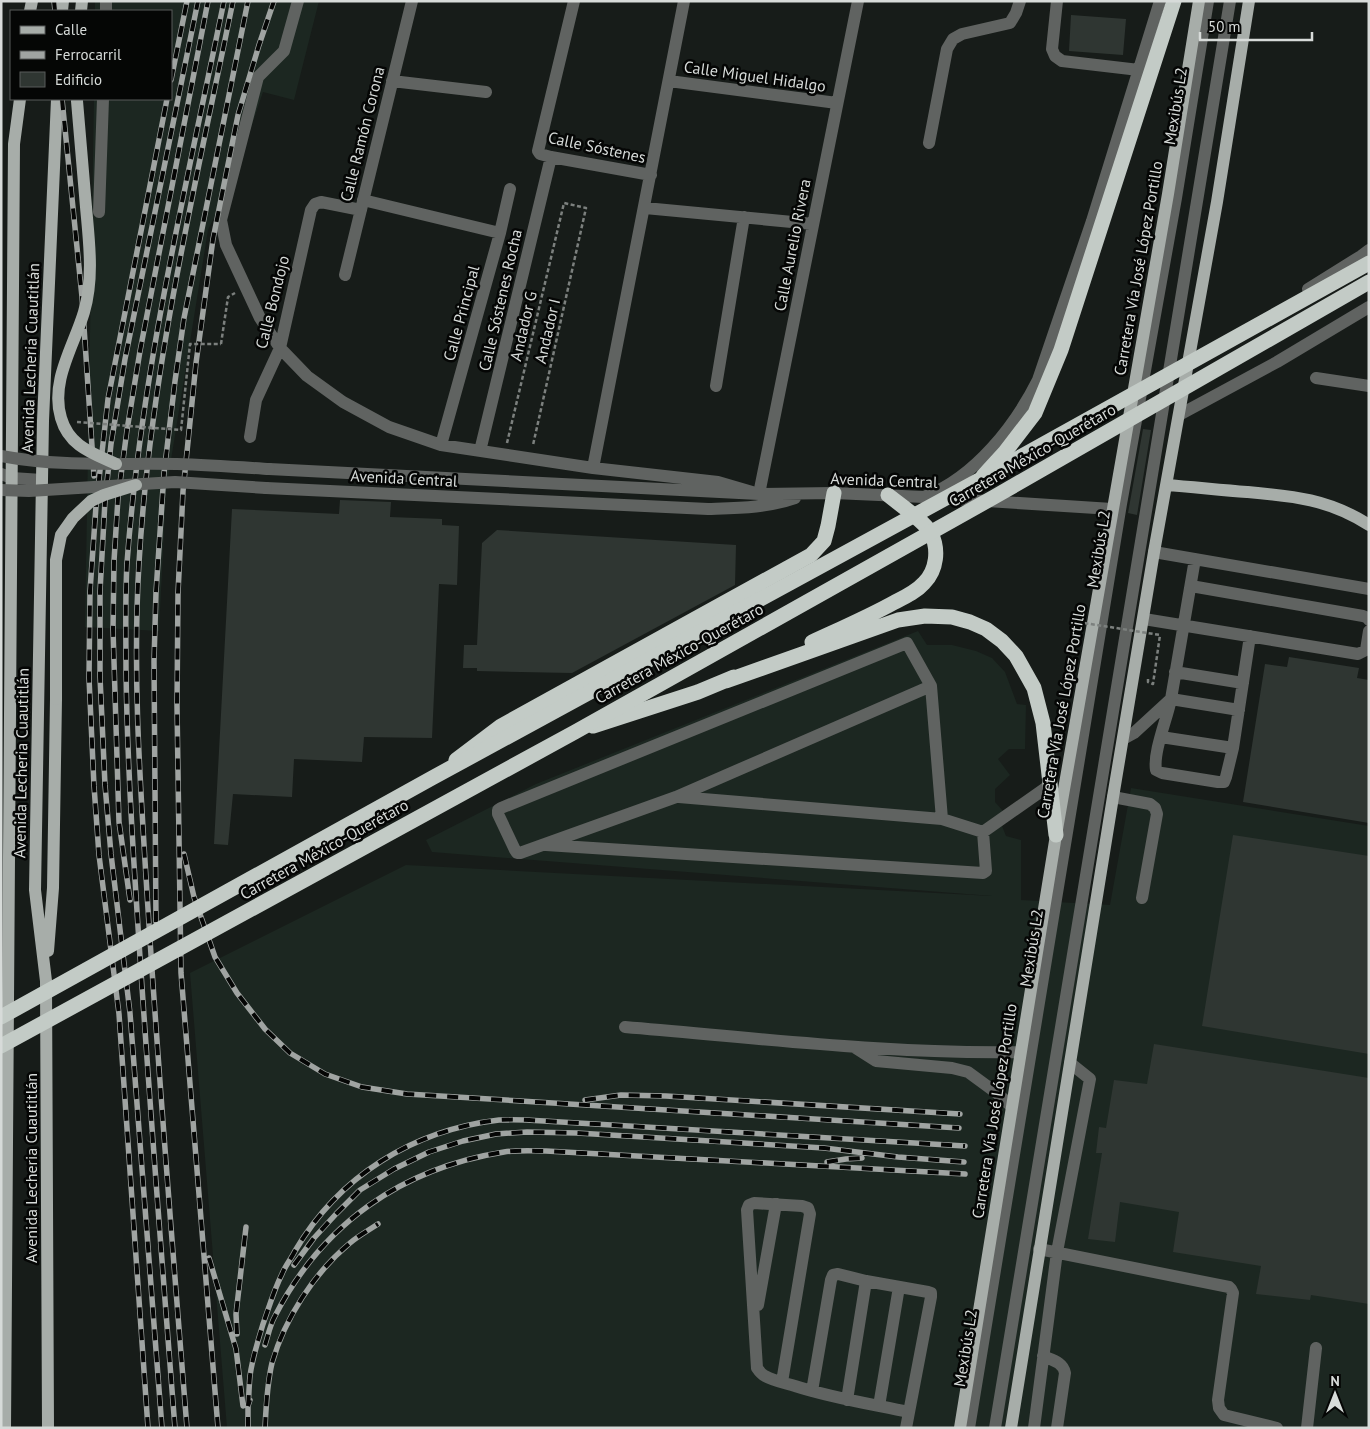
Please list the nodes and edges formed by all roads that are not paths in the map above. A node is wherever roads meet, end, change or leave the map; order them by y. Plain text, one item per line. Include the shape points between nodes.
1 (298, 1) edge
2 (412, 1) edge
3 (574, 1) edge
4 (684, 1) edge
5 (858, 1) edge
6 (1020, 1) edge
7 (1057, 1) edge
8 (1154, 1) edge
9 (1160, 1) edge
10 (1174, 1) edge
11 (1199, 1) edge
12 (1208, 1) edge
13 (1230, 1) edge
14 (1249, 1) edge
15 (1138, 70) junction
16 (392, 81) junction
17 (669, 81) junction
18 (486, 92) dead end
19 (20, 100) edge
20 (57, 100) edge
21 (77, 100) edge
22 (103, 100) edge
23 (837, 103) junction
24 (929, 143) dead end
25 (551, 157) junction
26 (651, 175) junction
27 (510, 189) dead end
28 (362, 205) junction
29 (645, 208) junction
30 (99, 212) dead end
31 (744, 218) junction
32 (813, 224) junction
33 (500, 233) junction
34 (1369, 250) edge
35 (1369, 263) edge
36 (345, 274) dead end
37 (1369, 282) edge
38 (1369, 307) edge
39 (280, 348) junction
40 (1189, 356) junction
41 (1316, 378) dead end
42 (716, 386) dead end
43 (1369, 386) edge
44 (1179, 415) junction
45 (250, 437) dead end
46 (441, 445) junction
47 (480, 451) junction
48 (1, 456) edge
49 (116, 464) junction
50 (593, 468) junction
51 (7, 476) edge
52 (42, 480) junction
53 (979, 480) junction
54 (136, 485) junction
55 (1166, 485) junction
56 (1, 490) edge
57 (834, 493) junction
58 (759, 494) junction
59 (804, 494) junction
60 (888, 495) junction
61 (924, 497) junction
62 (1112, 509) junction
63 (1369, 524) edge
64 (1154, 552) junction
65 (1195, 559) junction
66 (1191, 586) junction
67 (1369, 589) edge
68 (1144, 619) junction
69 (1369, 620) edge
70 (1183, 625) junction
71 (1369, 631) edge
72 (1250, 636) junction
73 (1175, 672) junction
74 (726, 680) junction
75 (1243, 682) junction
76 (931, 686) junction
77 (1171, 699) junction
78 (1239, 710) junction
79 (575, 732) junction
80 (1161, 736) junction
81 (1123, 739) junction
82 (1233, 748) junction
83 (432, 778) junction
84 (1050, 785) junction
85 (676, 797) junction
86 (1113, 797) junction
87 (942, 819) junction
88 (983, 832) junction
89 (1056, 835) junction
90 (541, 845) junction
91 (1142, 898) dead end
92 (5, 920) edge
93 (46, 981) junction
94 (5, 994) edge
95 (1, 1017) edge
96 (625, 1027) dead end
97 (1, 1046) edge
98 (852, 1046) junction
99 (1020, 1052) junction
100 (1070, 1063) junction
101 (1012, 1106) junction
102 (776, 1204) junction
103 (1040, 1249) junction
104 (1058, 1252) junction
105 (866, 1281) junction
106 (899, 1287) junction
107 (754, 1325) junction
108 (1316, 1348) dead end
109 (1043, 1356) junction
110 (782, 1382) junction
111 (812, 1391) junction
112 (847, 1400) junction
113 (880, 1406) junction
114 (909, 1412) junction
115 (5, 1428) edge
116 (48, 1428) edge
117 (906, 1428) edge
118 (960, 1428) edge
119 (969, 1428) edge
120 (995, 1428) edge
121 (1011, 1428) edge
122 (1034, 1428) edge
123 (1057, 1428) edge
124 (1277, 1428) edge
125 (1307, 1428) edge

1 - 39 street via 284,51 258,77 221,220 226,245 260,318
2 - 16 street, Calle Ramón Corona
3 - 25 street, Calle Sóstenes via 538,151
4 - 17 street
5 - 23 street, Calle Aurelio Rivera
6 - 24 street via 1010,23 953,39 947,49
7 - 15 street via 1052,49 1055,56 1062,61
8 - 9 street
9 - 15 street
10 - 53 highway via 1061,350 1035,413
11 - 62 main road, Carretera Vía José López Portillo
12 - 119 street, Mexibús L2
13 - 120 street
14 - 40 main road
15 - 61 street via 1092,221 1038,380 1006,431 981,458 940,490
16 - 18 street
16 - 28 street, Calle Ramón Corona
17 - 23 street, Calle Miguel Hidalgo
17 - 26 street
19 - 51 main road, Avenida Lecheria Cuautitlán via 14,144
20 - 52 main road, Avenida Lecheria Cuautitlán
21 - 49 main road, bridge via 89,281 84,312 60,378 58,402 65,430 72,439 85,450
22 - 30 street
23 - 32 street, Calle Aurelio Rivera
25 - 26 street, Calle Sóstenes
25 - 47 street, Calle Sóstenes Rocha
26 - 29 street
27 - 33 street, Calle Principal
28 - 33 street
28 - 36 street, Calle Ramón Corona
28 - 39 street, Calle Bondojo via 321,202 311,210
29 - 31 street
29 - 50 street
31 - 32 street
31 - 42 street
32 - 58 street, Calle Aurelio Rivera
33 - 46 street, Calle Principal
34 - 40 street via 1240,332
35 - 53 highway, Carretera México-Querétaro, bridge
37 - 79 highway, Carretera México-Querétaro, bridge via 986,502
38 - 44 street
39 - 45 street, Calle Bondojo via 256,400
39 - 46 street via 307,376 343,402 389,427
40 - 44 main road
41 - 43 street
44 - 55 main road
46 - 47 street
47 - 50 street
48 - 49 street, Avenida Central, bridge via 30,461
49 - 58 street, Avenida Central, bridge via 177,464
50 - 58 street via 718,482
51 - 52 street
51 - 92 main road, Avenida Lecheria Cuautitlán
52 - 93 main road, Avenida Lecheria Cuautitlán via 35,890
53 - 83 highway, Carretera México-Querétaro, bridge
54 - 56 street, Avenida Central, bridge
54 - 59 street, Avenida Central, bridge via 175,482 708,509 759,506
54 - 93 main road, bridge via 91,501 61,535 56,560 53,888
55 - 63 main road via 1298,497 1329,504
55 - 64 main road
57 - 59 street, Avenida Central
57 - 60 street, Avenida Central
57 - 83 highway, bridge via 824,541 811,555 501,726
58 - 59 street, Avenida Central
60 - 61 street, Avenida Central
60 - 74 highway via 930,532 936,548 935,557 933,570 924,584 885,608
61 - 62 street, Avenida Central
62 - 89 main road, Carretera Vía José López Portillo
64 - 65 street
64 - 68 main road
65 - 66 street
65 - 67 street
66 - 69 street via 1363,616
66 - 70 street
68 - 70 street
68 - 81 main road
70 - 72 street
70 - 73 street
71 - 72 street via 1366,650 1358,654
72 - 75 street
73 - 75 street
73 - 77 street
74 - 79 highway, bridge
74 - 84 highway via 898,620 925,616 952,617 970,622 1002,641 1016,656 1034,688
75 - 78 street
76 - 85 street
76 - 87 street
76 - 90 street via 910,646 903,644 498,810 517,853
77 - 78 street
77 - 80 street
77 - 81 street
78 - 82 street
79 - 97 highway, Carretera México-Querétaro, bridge
80 - 82 street
80 - 82 street via 1155,763 1156,770 1162,773 1224,782
81 - 86 main road
83 - 95 highway, Carretera México-Querétaro, bridge
84 - 88 street
84 - 89 highway
85 - 87 street
85 - 90 street
86 - 91 street via 1150,804 1155,808
86 - 100 main road
87 - 88 street
88 - 90 street via 986,871 983,873
89 - 99 main road, Carretera Vía José López Portillo
92 - 94 main road, Avenida Lecheria Cuautitlán
93 - 116 main road, Avenida Lecheria Cuautitlán
94 - 115 main road, Avenida Lecheria Cuautitlán
96 - 98 street
98 - 99 street
98 - 101 street via 876,1061 968,1072
99 - 101 main road, Carretera Vía José López Portillo
100 - 103 main road
100 - 104 street via 1090,1079
101 - 118 main road, Carretera Vía José López Portillo
102 - 107 street
102 - 107 street via 754,1203 747,1210
102 - 110 street via 808,1208 810,1214
103 - 104 street
103 - 121 main road
104 - 109 street
104 - 124 street via 1232,1289 1219,1408 1224,1415
105 - 106 street
105 - 111 street via 838,1274 831,1280
105 - 112 street
106 - 113 street
106 - 114 street via 931,1293
107 - 110 street via 757,1368 765,1376
108 - 125 street
109 - 122 street
109 - 123 street via 1064,1367
110 - 111 street
111 - 112 street
112 - 113 street
113 - 114 street
114 - 117 street

